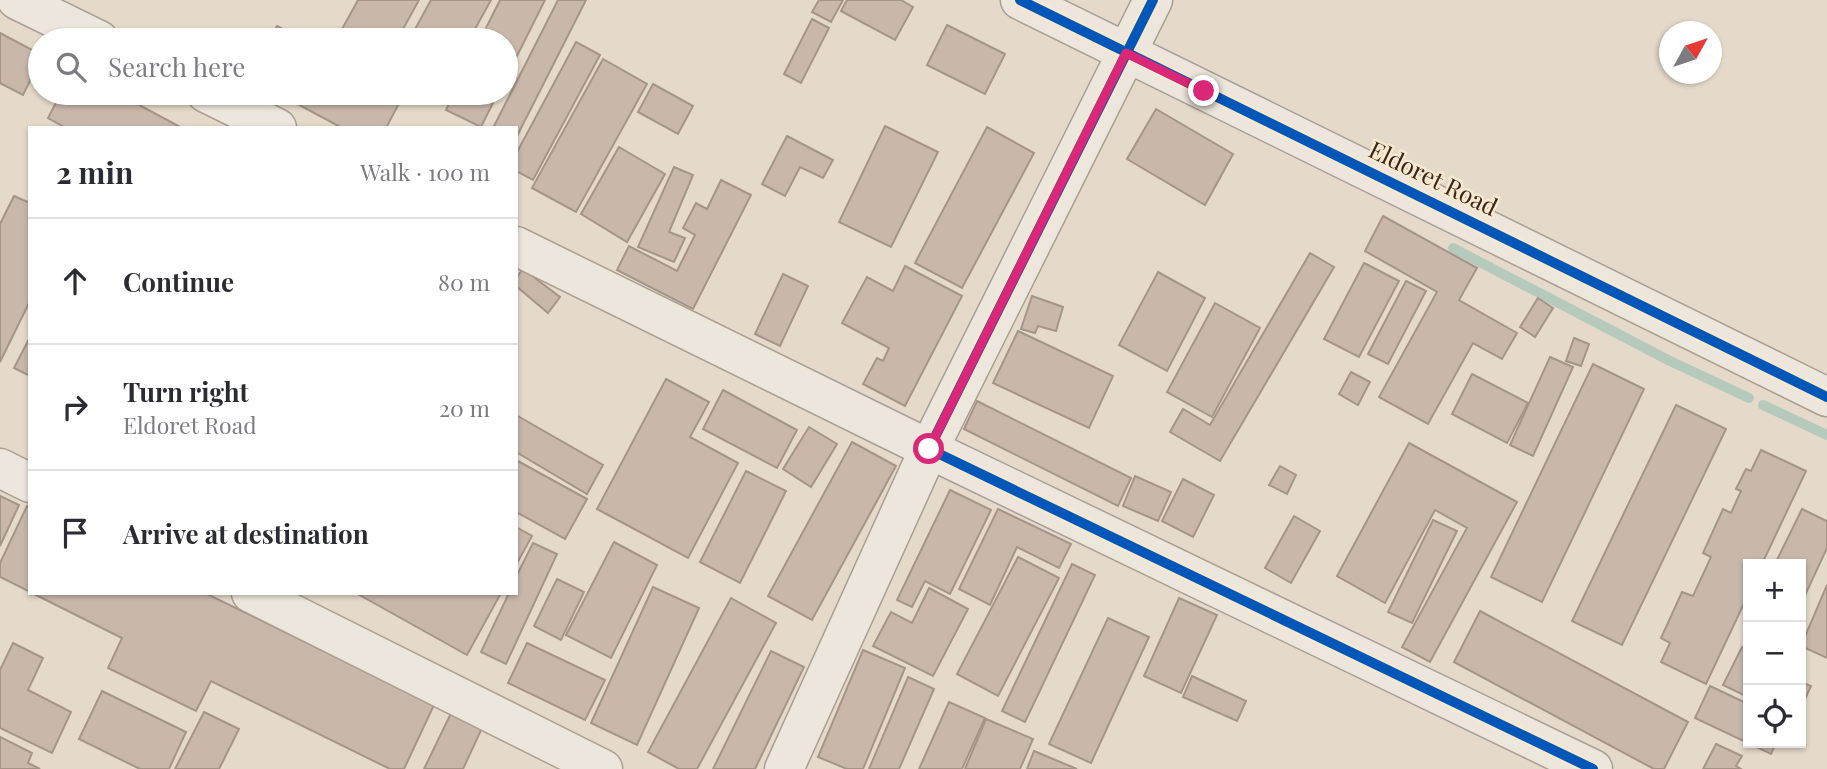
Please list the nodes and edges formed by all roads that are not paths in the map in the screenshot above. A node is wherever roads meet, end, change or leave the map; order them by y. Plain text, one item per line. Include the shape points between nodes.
1 (17, 0) edge
2 (1020, 0) edge
3 (1153, 0) edge
4 (74, 28) edge
5 (1126, 53) junction
6 (230, 105) edge
7 (272, 126) edge
8 (518, 247) edge
9 (1827, 397) edge
10 (929, 449) junction
11 (0, 468) edge
12 (28, 482) edge
13 (255, 595) edge
14 (603, 769) edge
15 (784, 769) edge
16 (1593, 769) edge

1 - 4 street
2 - 5 street, Eldoret Road
3 - 5 street
5 - 9 street, Eldoret Road
5 - 10 street
6 - 7 street
8 - 10 street
10 - 15 street
10 - 16 street
11 - 12 street
13 - 14 street

